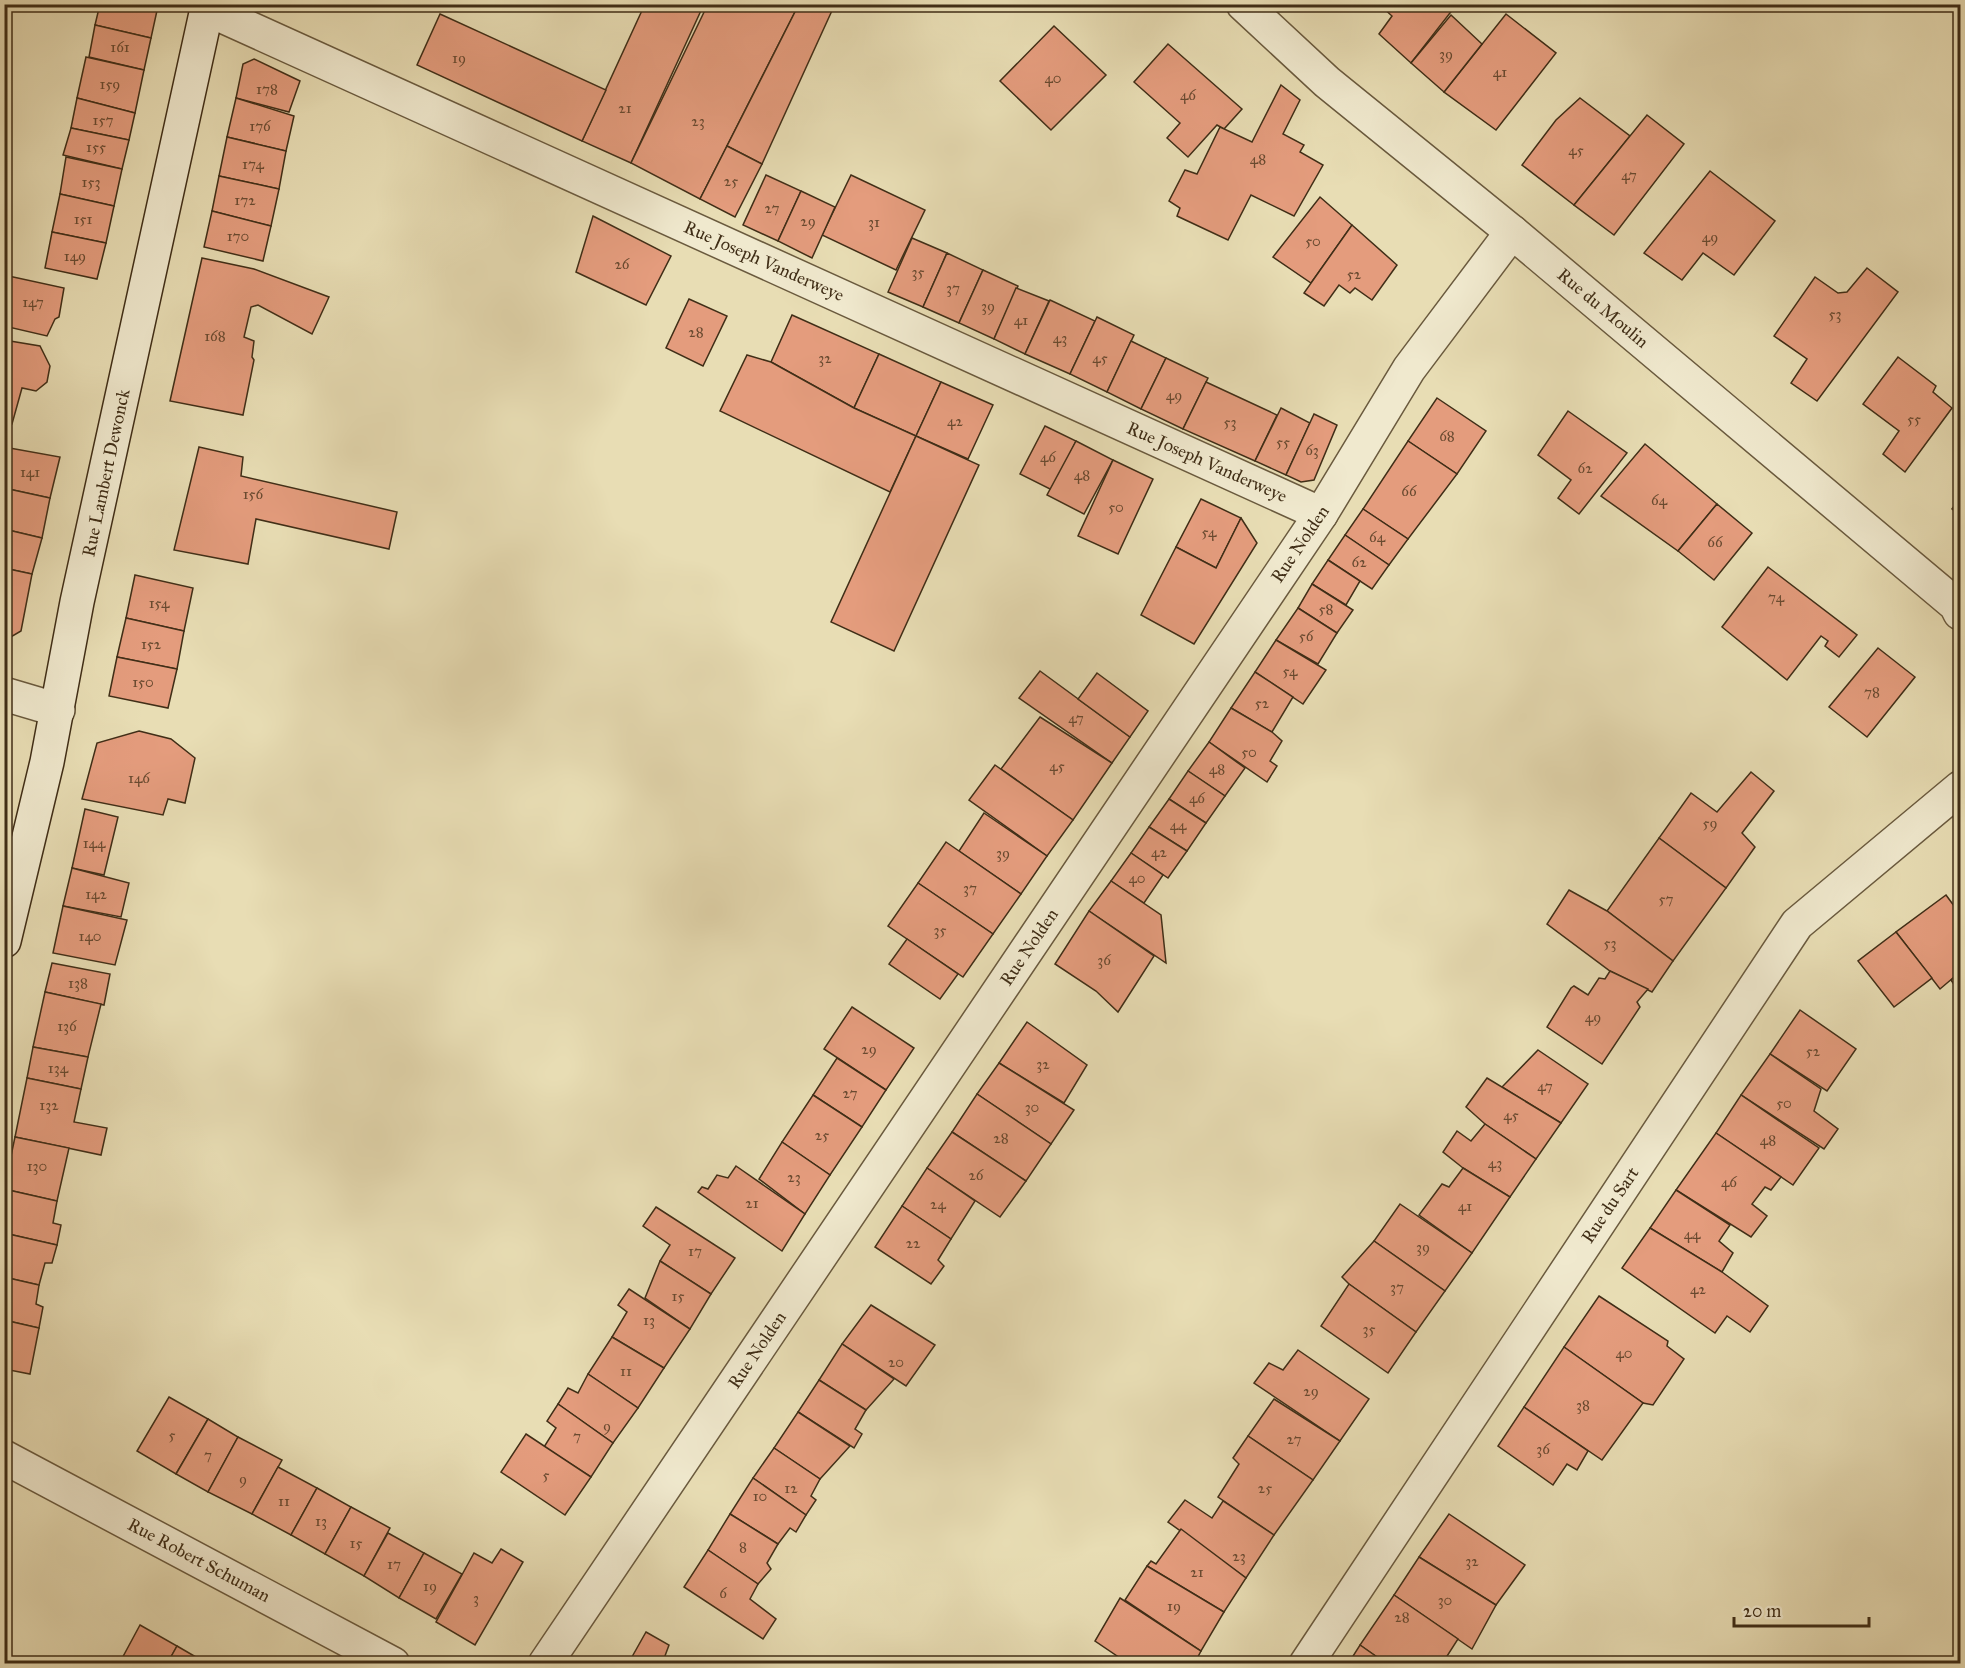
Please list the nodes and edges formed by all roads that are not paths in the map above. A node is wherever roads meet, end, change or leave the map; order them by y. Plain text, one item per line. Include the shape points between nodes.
1 (1243, 4) edge
2 (208, 7) edge
3 (1512, 232) junction
4 (1321, 514) junction
5 (1960, 613) edge
6 (4, 694) edge
7 (58, 710) junction
8 (1960, 788) edge
9 (4, 941) edge
10 (4, 1457) edge
11 (393, 1664) edge
12 (545, 1664) edge
13 (1306, 1664) edge

1 - 3 street, Rue du Moulin via 1327,82
2 - 4 street, Rue Joseph Vanderweye
2 - 7 street, Rue Lambert Dewonck via 77,602
3 - 4 street, Rue Nolden via 1409,369
3 - 5 street, Rue du Moulin via 1956,604
4 - 12 street, Rue Nolden
6 - 7 street
7 - 9 street, Rue Lambert Dewonck
8 - 13 street, Rue du Sart via 1797,924
10 - 11 street, Rue Robert Schuman

